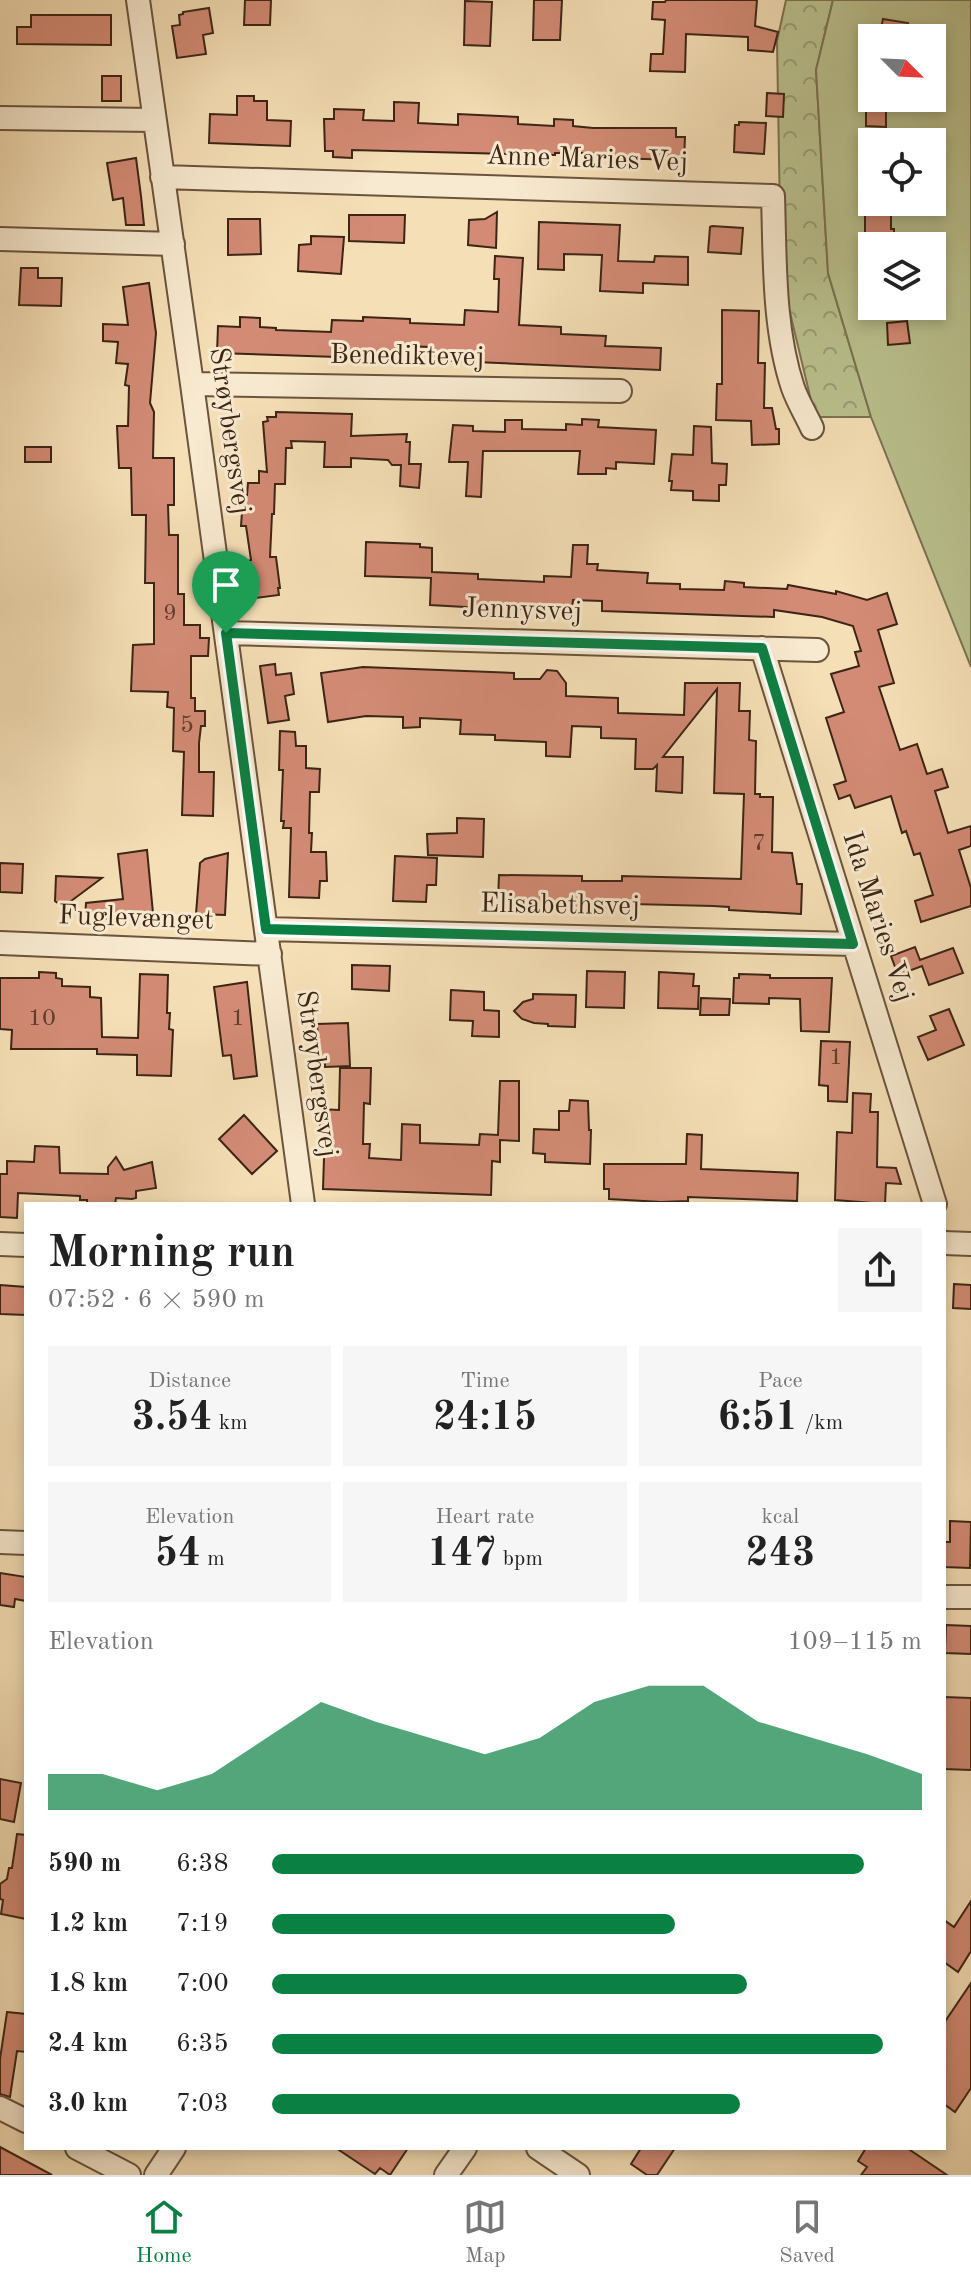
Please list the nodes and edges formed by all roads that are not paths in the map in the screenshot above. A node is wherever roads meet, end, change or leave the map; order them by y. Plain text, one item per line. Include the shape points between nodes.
1 (138, 0) edge
2 (0, 118) edge
3 (154, 120) junction
4 (162, 177) junction
5 (0, 239) edge
6 (173, 244) junction
7 (192, 384) junction
8 (620, 391) dead end
9 (812, 428) dead end
10 (226, 633) junction
11 (762, 648) junction
12 (817, 650) dead end
13 (266, 929) junction
14 (0, 943) edge
15 (853, 944) junction
16 (270, 954) junction
17 (303, 1202) edge
18 (934, 1202) edge
19 (946, 1243) edge
20 (0, 1244) edge
21 (971, 1244) edge
22 (24, 1245) edge
23 (0, 1542) edge
24 (24, 1543) edge
25 (946, 1597) edge
26 (971, 1597) edge
27 (0, 2108) edge
28 (24, 2120) edge
29 (81, 2150) edge
30 (173, 2150) edge
31 (464, 2150) edge
32 (541, 2150) edge
33 (129, 2175) edge
34 (156, 2175) edge
35 (446, 2175) edge
36 (578, 2175) edge

1 - 3 street, Strøybergsvej
2 - 3 street
3 - 4 street, Strøybergsvej
4 - 6 street, Strøybergsvej
4 - 9 street, Anne Maries Vej via 773,196 783,347
5 - 6 street
6 - 7 street, Strøybergsvej
7 - 8 street, Benediktevej
7 - 10 street, Strøybergsvej
10 - 11 street, Jennysvej
10 - 13 street, Strøybergsvej
11 - 12 street, Jennysvej
11 - 15 street, Ida Maries Vej
13 - 15 street, Elisabethsvej
13 - 16 street, Strøybergsvej
14 - 16 street, Fuglevænget
15 - 18 street, Ida Maries Vej
16 - 17 street, Strøybergsvej
19 - 21 street
20 - 22 street
23 - 24 street
25 - 26 street
27 - 28 street
29 - 33 street
30 - 34 street
31 - 35 street
32 - 36 street

